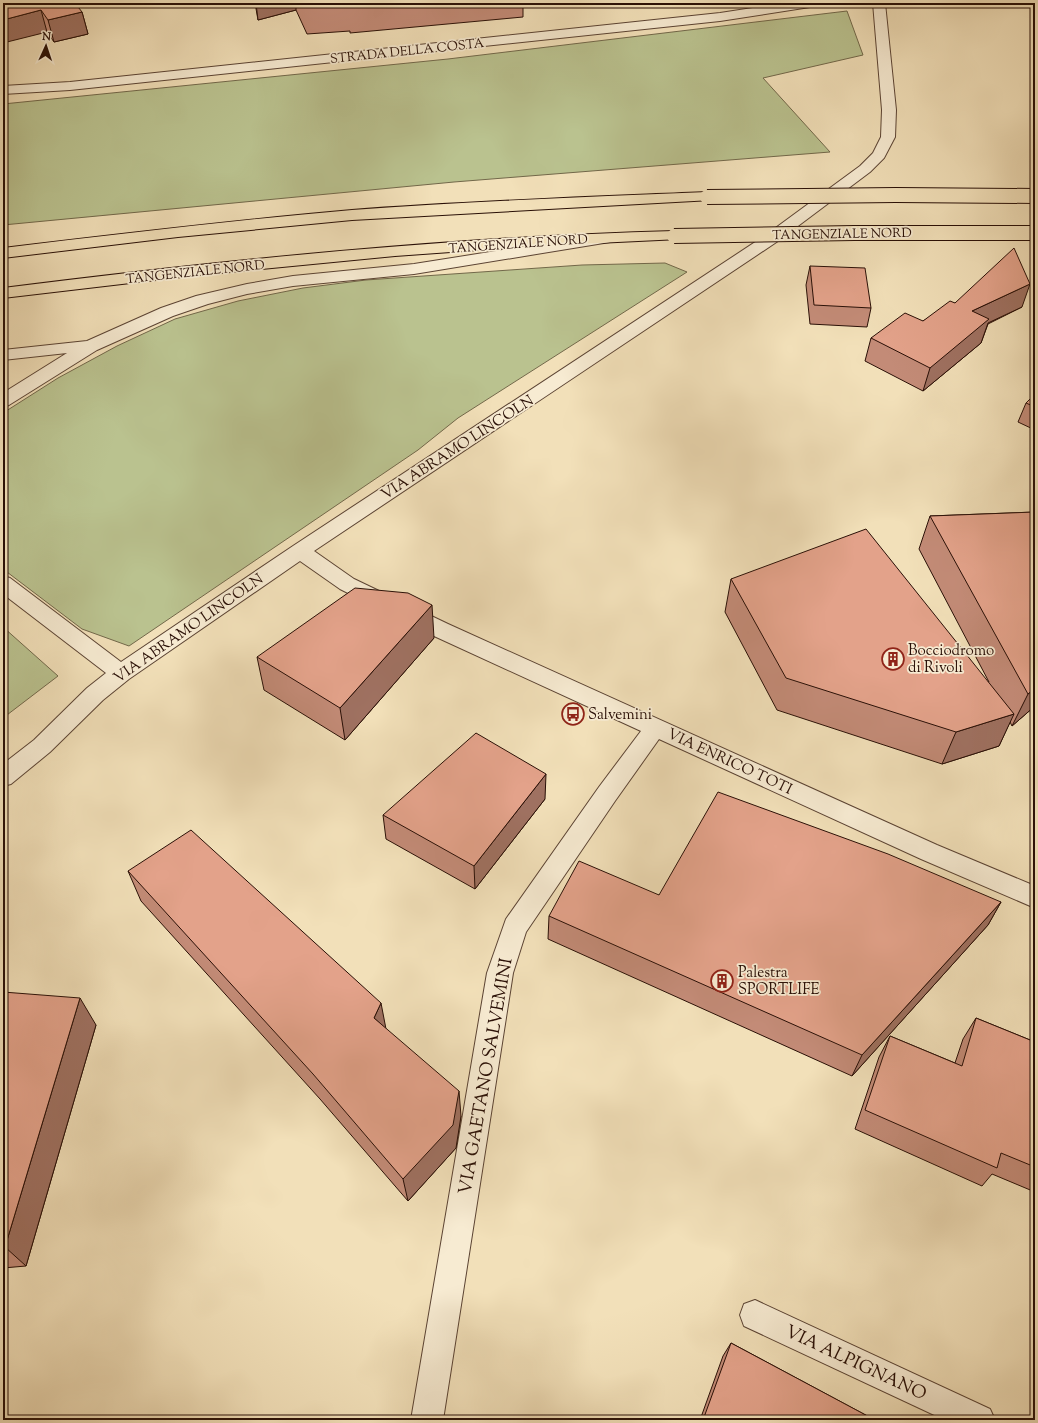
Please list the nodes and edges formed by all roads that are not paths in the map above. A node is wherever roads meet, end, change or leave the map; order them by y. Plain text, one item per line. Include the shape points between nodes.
1 (810, 3) edge
2 (879, 3) edge
3 (3, 90) edge
4 (1035, 196) edge
5 (1035, 233) edge
6 (619, 237) junction
7 (3, 253) edge
8 (3, 293) edge
9 (91, 346) junction
10 (3, 355) edge
11 (3, 401) edge
12 (300, 551) junction
13 (3, 583) edge
14 (121, 673) junction
15 (656, 727) junction
16 (3, 777) edge
17 (1035, 897) edge
18 (755, 1315) dead end
19 (427, 1420) edge
20 (978, 1420) edge

1 - 3 street, STRADA DELLA COSTA via 712,18 70,86
2 - 12 street, VIA ABRAMO LINCOLN via 889,110 888,138 879,154 865,169 772,238
4 - 7 highway, bridge via 707,197 520,204 352,215
5 - 6 highway, TANGENZIALE NORD, bridge via 826,233
6 - 8 highway, TANGENZIALE NORD via 398,251 214,268
6 - 9 street via 414,269 300,280 247,289 167,312
9 - 10 street
9 - 11 street
12 - 14 street, VIA ABRAMO LINCOLN
12 - 15 street, VIA ENRICO TOTI via 347,584 441,630
13 - 14 street
14 - 16 street, VIA ABRAMO LINCOLN via 95,694 42,746
15 - 17 street, VIA ENRICO TOTI via 929,852
15 - 19 street, VIA GAETANO SALVEMINI via 606,794 515,927 500,973
18 - 20 street, VIA ALPIGNANO

